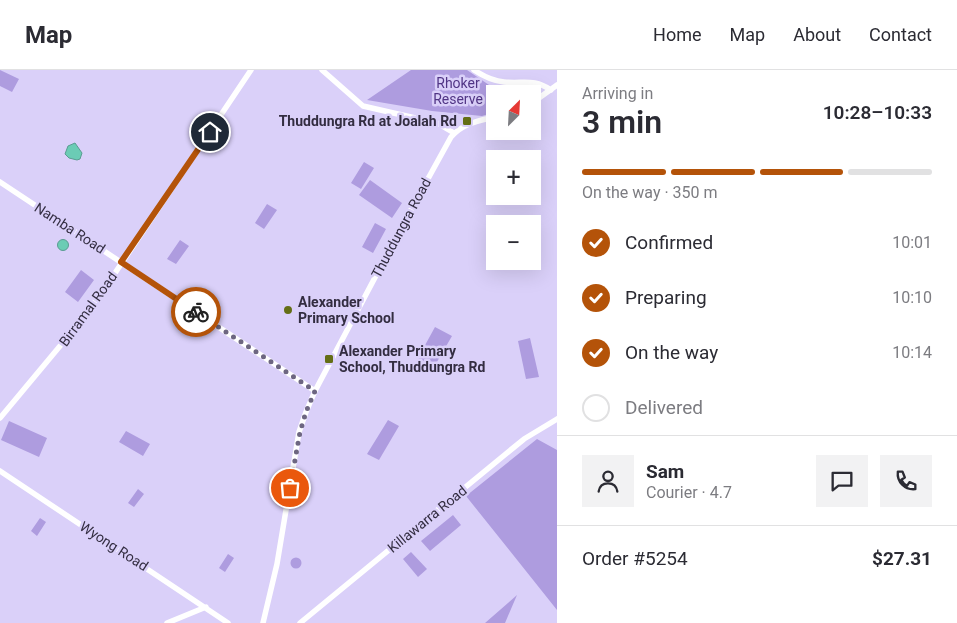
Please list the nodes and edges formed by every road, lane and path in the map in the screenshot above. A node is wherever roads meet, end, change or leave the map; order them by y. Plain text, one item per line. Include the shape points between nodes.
1 (251, 70) edge
2 (322, 70) edge
3 (474, 70) edge
4 (557, 85) edge
5 (551, 90) junction
6 (541, 97) edge
7 (486, 119) edge
8 (454, 133) junction
9 (0, 182) edge
10 (121, 262) junction
11 (315, 391) junction
12 (0, 418) edge
13 (557, 419) edge
14 (0, 471) edge
15 (206, 607) junction
16 (166, 623) edge
17 (228, 623) edge
18 (263, 623) edge
19 (300, 623) edge

1 - 10 street, Birramal Road
2 - 8 street via 363,106 437,123
3 - 5 street via 490,79 536,82
4 - 5 street
5 - 6 street
7 - 8 street, Thuddungra Road via 470,123
8 - 11 street, Thuddungra Road
9 - 10 street, Namba Road
10 - 11 street, Namba Road
10 - 12 street, Birramal Road via 75,328
11 - 18 street, Thuddungra Road via 300,432 277,564
13 - 19 street, Killawarra Road via 524,439
14 - 15 street, Wyong Road
15 - 16 street
15 - 17 street, Wyong Road

